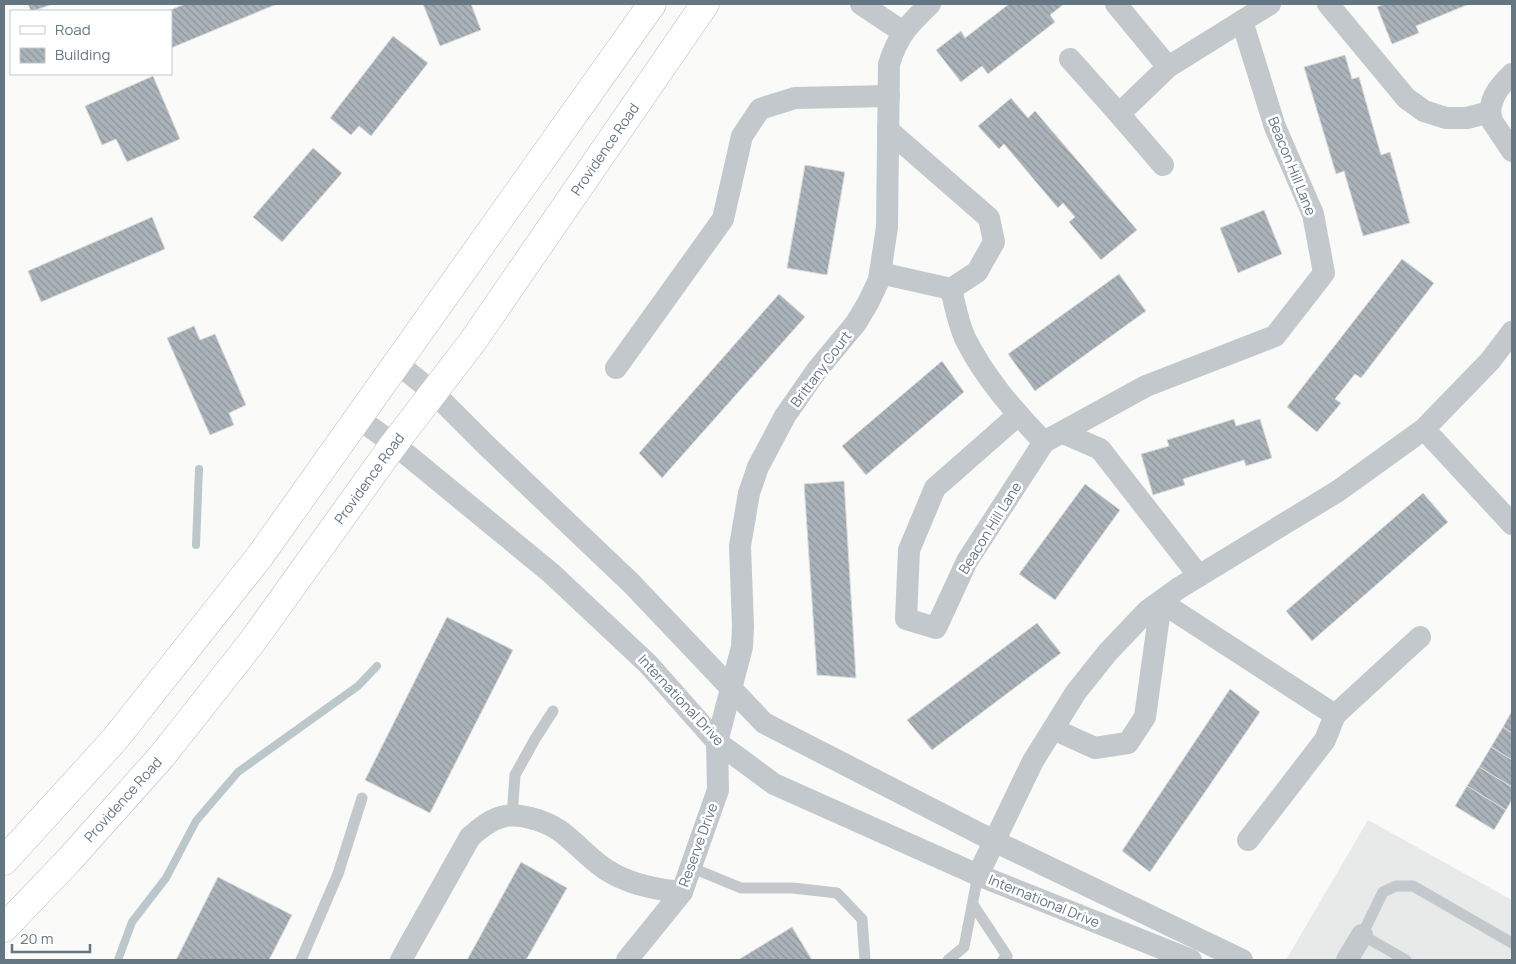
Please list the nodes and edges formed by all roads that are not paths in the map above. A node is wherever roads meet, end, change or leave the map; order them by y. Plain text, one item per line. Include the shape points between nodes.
1 (652, 4) edge
2 (705, 4) edge
3 (861, 4) edge
4 (930, 4) edge
5 (1116, 4) edge
6 (1270, 4) edge
7 (1328, 4) edge
8 (1242, 21) junction
9 (903, 32) junction
10 (1070, 59) dead end
11 (1168, 67) junction
12 (1512, 74) edge
13 (889, 96) junction
14 (1490, 112) junction
15 (1119, 114) junction
16 (888, 130) junction
17 (1512, 152) edge
18 (1163, 165) dead end
19 (880, 273) junction
20 (951, 289) junction
21 (1512, 332) edge
22 (398, 364) junction
23 (616, 368) dead end
24 (433, 392) junction
25 (1018, 415) junction
26 (359, 419) junction
27 (1424, 429) junction
28 (1054, 437) junction
29 (394, 444) junction
30 (1512, 524) edge
31 (1198, 576) junction
32 (1161, 602) junction
33 (1420, 637) dead end
34 (730, 688) junction
35 (553, 711) dead end
36 (1335, 715) junction
37 (1053, 729) junction
38 (718, 742) junction
39 (362, 798) dead end
40 (512, 816) junction
41 (1248, 840) dead end
42 (994, 841) junction
43 (4, 861) edge
44 (690, 867) junction
45 (978, 875) junction
46 (682, 892) junction
47 (974, 906) junction
48 (4, 928) edge
49 (1362, 935) junction
50 (1512, 943) edge
51 (301, 960) edge
52 (401, 960) edge
53 (627, 960) edge
54 (865, 960) edge
55 (948, 960) edge
56 (1003, 960) edge
57 (1191, 960) edge
58 (1242, 960) edge
59 (1347, 960) edge
60 (1406, 960) edge

1 - 22 main road via 524,180
2 - 24 main road, Providence Road via 473,341
3 - 9 street
4 - 9 street, Brittany Court
5 - 11 street
6 - 8 street
7 - 14 street via 1406,98 1424,111 1446,118 1467,118
8 - 11 street
8 - 28 street, Beacon Hill Lane via 1275,127 1313,214 1324,273 1275,336 1146,386
9 - 13 street, Brittany Court via 895,44 889,64
10 - 15 street
11 - 15 street
12 - 14 street via 1496,90
13 - 16 street, Brittany Court
13 - 23 street via 795,98 760,109 742,136 723,219
14 - 17 street
15 - 18 street
16 - 19 street, Brittany Court via 887,227
16 - 20 street via 988,218 994,242 977,272
19 - 20 street
19 - 34 street, Brittany Court via 868,304 785,416 758,467 749,492 740,546 742,647
20 - 25 street via 964,336 985,373
21 - 27 street via 1490,361
22 - 24 street, International Drive
22 - 26 main road
24 - 29 main road, Providence Road
24 - 34 street, International Drive via 631,583
25 - 28 street
25 - 28 street, Beacon Hill Lane via 936,488 909,550 906,619 936,628 967,561
26 - 29 street, International Drive
26 - 43 main road via 260,556 115,739
27 - 30 street
27 - 31 street via 1338,491
28 - 31 street via 1100,450
29 - 38 street, International Drive via 551,573 648,664
29 - 48 main road, Providence Road via 252,642 162,756
31 - 32 street
32 - 36 street
32 - 37 street via 1147,611 1108,652 1076,692
32 - 37 street via 1145,717 1128,743 1095,748
33 - 36 street
34 - 38 street, Brittany Court
34 - 42 street, International Drive via 764,723
35 - 40 lane via 515,775
36 - 41 street via 1324,740
37 - 42 street
38 - 44 street, Reserve Drive via 718,790
38 - 45 street, International Drive via 774,784
39 - 51 lane via 338,874
40 - 46 street via 545,824 563,833 596,863 621,878 657,889
40 - 52 street via 496,819 470,837
42 - 45 street
42 - 58 street, International Drive
44 - 46 street, Reserve Drive
44 - 54 lane via 741,888 793,888 837,893 862,918
45 - 47 lane
45 - 57 street, International Drive
46 - 53 street, Reserve Drive
47 - 55 lane via 964,946
47 - 56 lane via 1007,956
49 - 50 lane via 1382,892 1396,886 1413,886
49 - 59 street
49 - 60 lane

